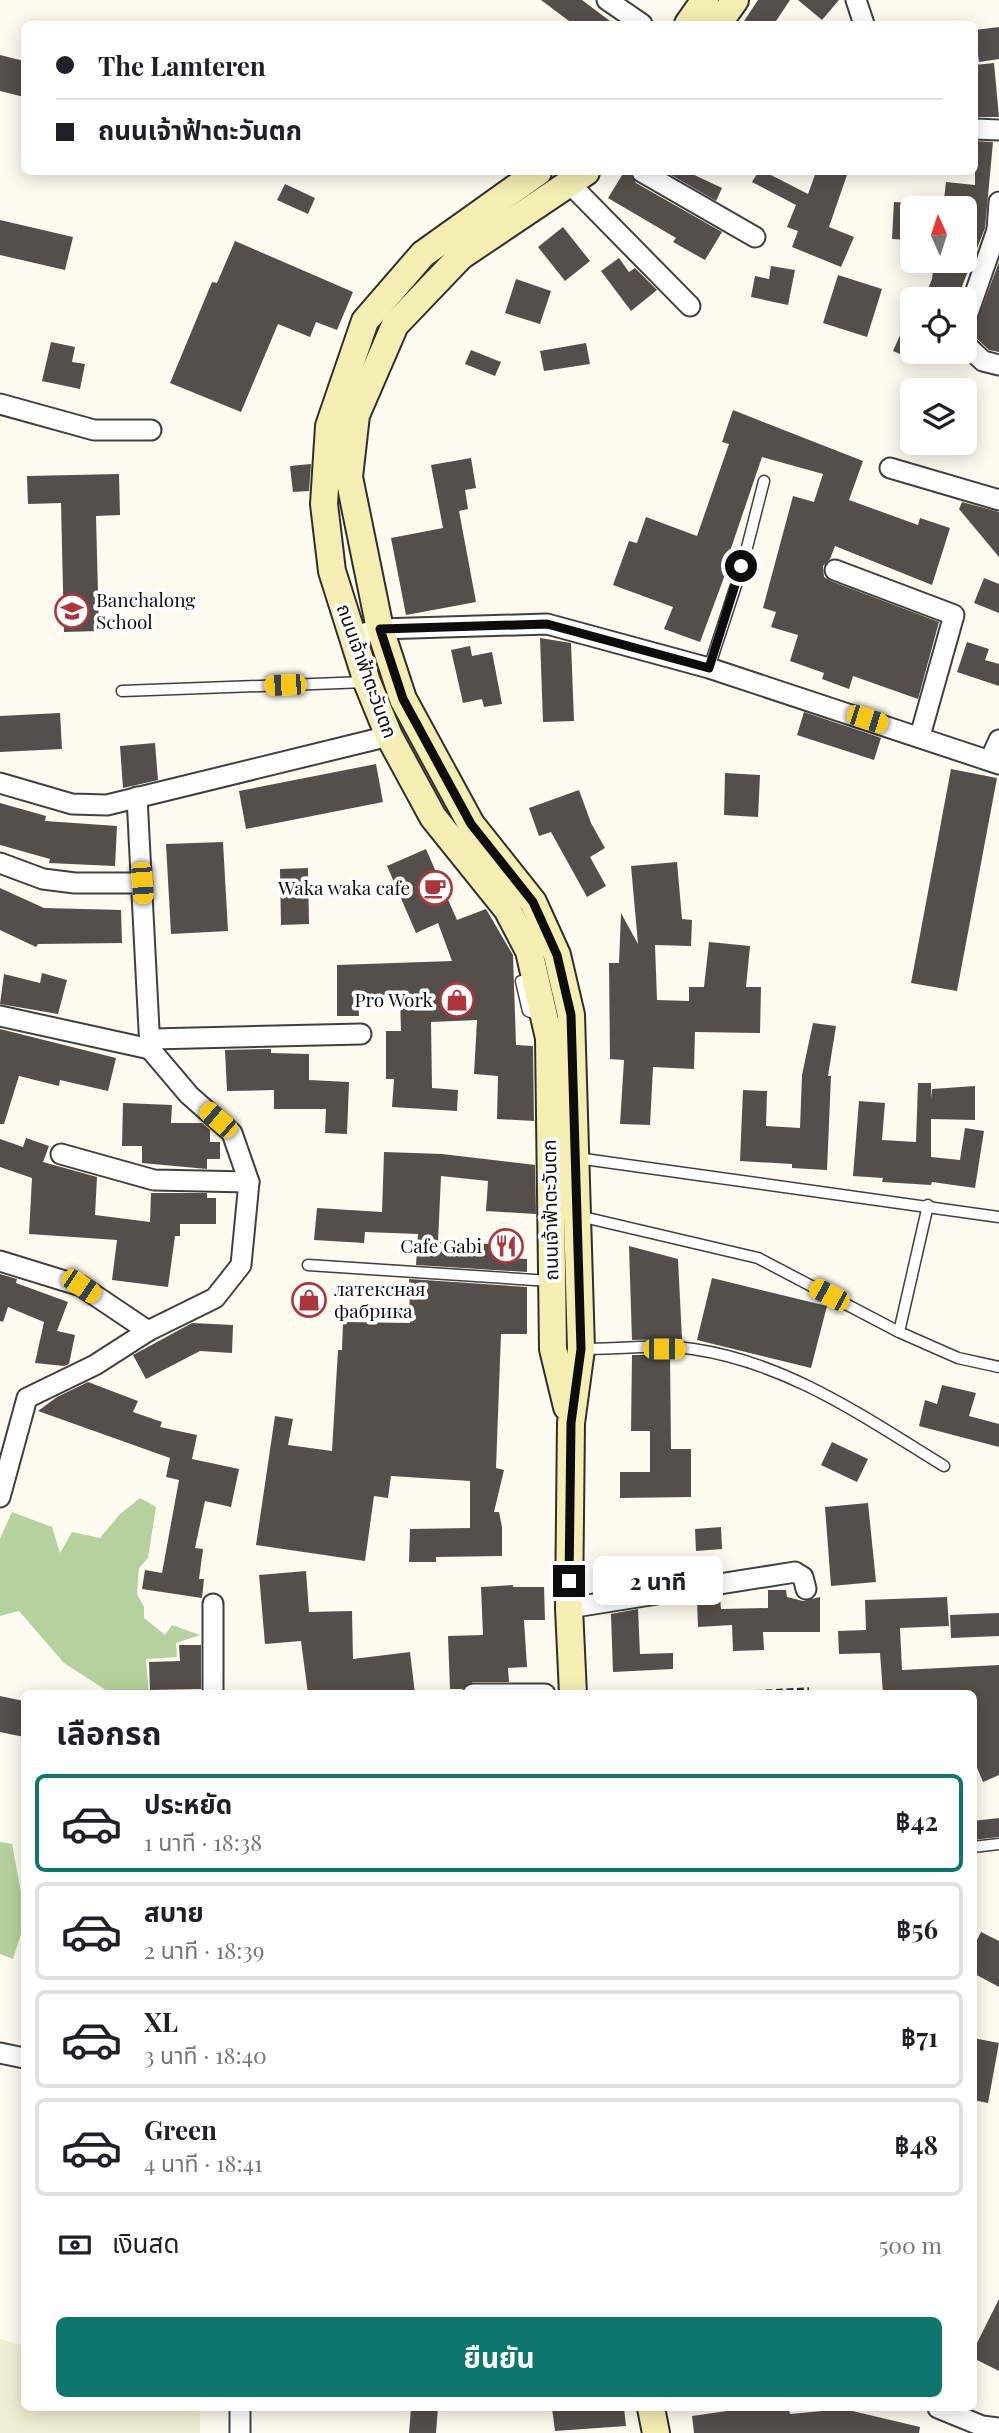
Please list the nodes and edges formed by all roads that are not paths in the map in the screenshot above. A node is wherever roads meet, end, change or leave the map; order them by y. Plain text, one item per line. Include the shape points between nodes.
1 (607, 0) edge
2 (705, 0) edge
3 (735, 0) edge
4 (856, 0) edge
5 (638, 21) edge
6 (690, 21) edge
7 (721, 21) edge
8 (863, 21) edge
9 (978, 130) edge
10 (999, 130) edge
11 (534, 175) edge
12 (647, 175) edge
13 (578, 178) edge
14 (999, 202) edge
15 (998, 230) edge
16 (755, 237) dead end
17 (977, 289) edge
18 (690, 306) dead end
19 (977, 355) edge
20 (999, 365) edge
21 (0, 404) edge
22 (150, 430) dead end
23 (890, 468) dead end
24 (764, 481) dead end
25 (999, 500) edge
26 (835, 570) dead end
27 (380, 629) junction
28 (354, 636) junction
29 (709, 668) junction
30 (367, 682) junction
31 (122, 691) dead end
32 (389, 736) junction
33 (920, 736) junction
34 (999, 740) edge
35 (995, 762) edge
36 (0, 783) edge
37 (137, 797) junction
38 (0, 863) edge
39 (142, 883) junction
40 (522, 981) dead end
41 (0, 1016) edge
42 (544, 1018) junction
43 (361, 1034) dead end
44 (151, 1044) junction
45 (61, 1154) dead end
46 (550, 1155) junction
47 (576, 1158) junction
48 (249, 1182) junction
49 (929, 1205) junction
50 (549, 1213) junction
51 (579, 1216) junction
52 (999, 1216) edge
53 (0, 1261) edge
54 (308, 1265) dead end
55 (551, 1281) junction
56 (148, 1331) junction
57 (899, 1332) junction
58 (581, 1349) junction
59 (999, 1367) edge
60 (571, 1423) junction
61 (944, 1466) dead end
62 (0, 1497) edge
63 (806, 1589) dead end
64 (213, 1604) dead end
65 (569, 1608) junction
66 (213, 1690) edge
67 (573, 1690) edge
68 (999, 1844) edge
69 (977, 1847) edge
70 (0, 2053) edge
71 (21, 2057) edge
72 (240, 2411) edge
73 (652, 2411) edge
74 (946, 2411) edge
75 (999, 2428) edge
76 (240, 2433) edge
77 (656, 2433) edge

1 - 5 street
2 - 6 main road
3 - 7 main road
4 - 8 street
9 - 10 street
11 - 28 main road, ถนนเจ้าฟ้าตะวันตก via 423,254 365,321 329,426 324,504 332,571
12 - 16 street
13 - 18 street
13 - 27 main road, ถนนเจ้าฟ้าตะวันตก via 461,256 395,326 356,415 349,477
14 - 15 street
15 - 17 street
19 - 20 street
21 - 22 street via 94,430
23 - 25 street
24 - 29 lane
26 - 33 street via 954,615
27 - 28 street
27 - 29 street via 547,624
27 - 47 main road, ถนนเจ้าฟ้าตะวันตก via 403,699 471,824 533,902 557,955 571,1015
28 - 30 main road, ถนนเจ้าฟ้าตะวันตก
29 - 33 street
30 - 31 lane
30 - 32 main road, ถนนเจ้าฟ้าตะวันตก
32 - 37 street
32 - 42 main road, ถนนเจ้าฟ้าตะวันตก via 433,817 507,909 529,951
33 - 35 street
34 - 35 street
36 - 37 street via 72,804 107,805
37 - 39 street
38 - 39 street via 43,879
39 - 44 street
40 - 42 lane via 528,1011
41 - 44 street
42 - 46 main road, ถนนเจ้าฟ้าตะวันตก via 549,1038
43 - 44 street
44 - 48 street via 189,1095 232,1133
45 - 48 street via 154,1180
46 - 47 main road
46 - 50 main road, ถนนเจ้าฟ้าตะวันตก
47 - 49 lane
47 - 51 main road, ถนนเจ้าฟ้าตะวันตก
48 - 56 street via 241,1265 215,1298
49 - 52 lane
49 - 57 lane
50 - 51 main road
50 - 55 main road, ถนนเจ้าฟ้าตะวันตก
51 - 57 lane via 758,1258
51 - 58 main road, ถนนเจ้าฟ้าตะวันตก
53 - 56 street via 81,1286
54 - 55 lane
55 - 60 main road, ถนนเจ้าฟ้าตะวันตก via 553,1349
56 - 62 street via 94,1365 27,1398
57 - 59 lane via 958,1358
58 - 60 main road, ถนนเจ้าฟ้าตะวันตก
58 - 61 lane via 692,1349 753,1363 818,1389
60 - 65 main road, ถนนเจ้าฟ้าตะวันตก
63 - 65 street via 796,1572
64 - 66 street
65 - 67 main road, ถนนเจ้าฟ้าตะวันตก
68 - 69 lane
70 - 71 street
72 - 76 street
73 - 77 main road
74 - 75 street

